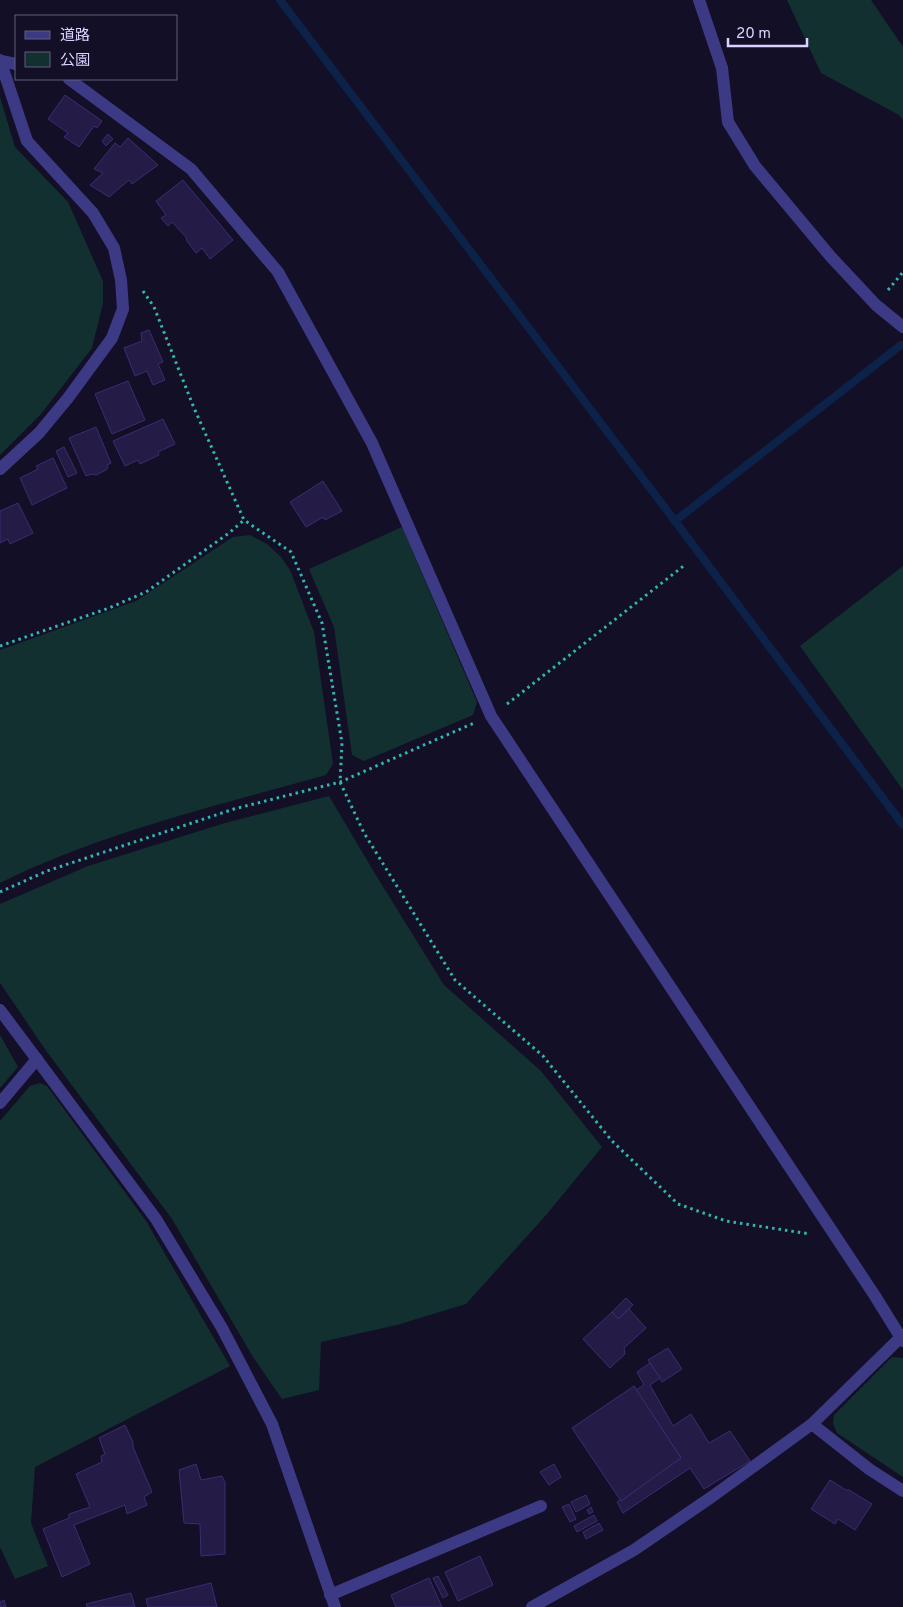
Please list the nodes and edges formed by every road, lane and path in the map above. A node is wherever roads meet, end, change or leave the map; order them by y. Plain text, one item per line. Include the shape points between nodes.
1 (699, 0) edge
2 (1, 60) edge
3 (15, 64) edge
4 (70, 80) edge
5 (139, 285) dead end
6 (903, 327) edge
7 (0, 470) edge
8 (244, 520) junction
9 (686, 564) dead end
10 (0, 646) edge
11 (492, 716) junction
12 (340, 782) junction
13 (0, 892) edge
14 (0, 1010) edge
15 (36, 1059) junction
16 (0, 1102) edge
17 (836, 1238) junction
18 (902, 1338) edge
19 (812, 1424) junction
20 (903, 1491) edge
21 (540, 1506) dead end
22 (332, 1601) edge
23 (532, 1607) edge

1 - 6 street via 722,68 728,122 755,166 831,257 876,305
2 - 3 street
2 - 7 street via 27,141 93,212 114,248 123,309 112,338 68,398 39,433
4 - 11 street via 190,169 278,272 372,444
5 - 8 path via 154,307
8 - 10 path via 146,592
8 - 12 path via 291,552 322,623 342,743
9 - 11 path
11 - 12 path
11 - 17 street
12 - 13 path via 234,809 47,871
12 - 17 path via 364,833 455,980 543,1056 612,1141 678,1204 726,1221
14 - 15 street
15 - 16 street
15 - 22 street via 156,1219 222,1328 272,1424
17 - 18 street
18 - 19 street
19 - 20 street
19 - 23 street via 634,1550
21 - 22 street

